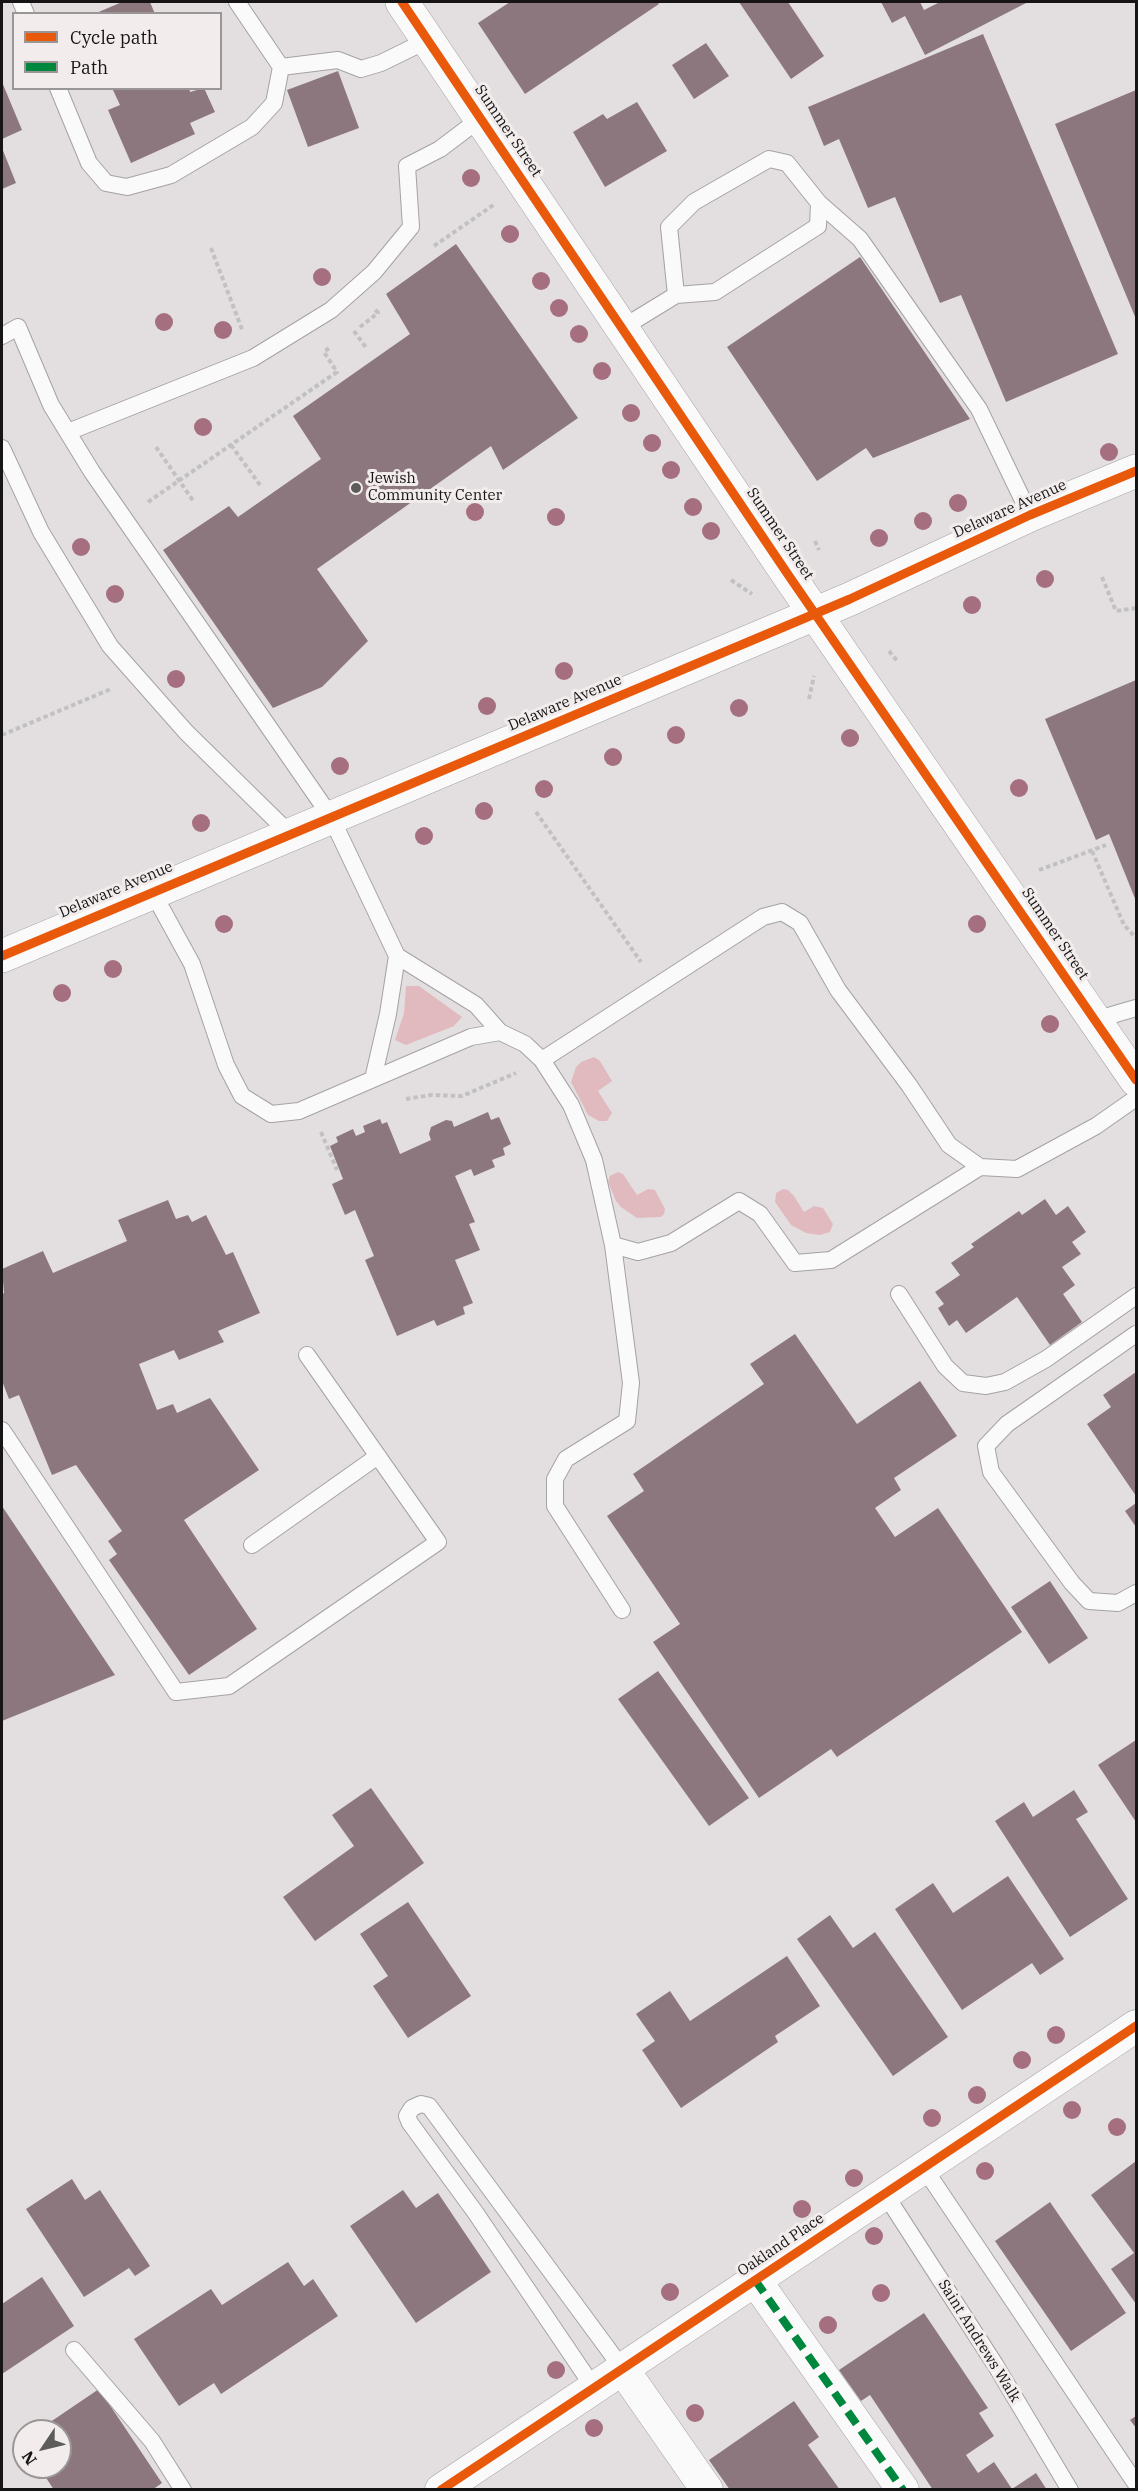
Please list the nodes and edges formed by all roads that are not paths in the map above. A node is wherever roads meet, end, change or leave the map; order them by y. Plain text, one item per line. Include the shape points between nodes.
1 (237, 2) edge
2 (402, 2) edge
3 (428, 40) junction
4 (280, 67) junction
5 (59, 90) edge
6 (481, 118) junction
7 (819, 203) junction
8 (676, 294) junction
9 (622, 328) junction
10 (2, 336) edge
11 (68, 432) junction
12 (2, 448) edge
13 (1137, 471) edge
14 (1030, 515) junction
15 (816, 613) junction
16 (331, 817) junction
17 (291, 835) junction
18 (152, 891) junction
19 (2, 956) edge
20 (397, 956) junction
21 (1137, 1008) edge
22 (1095, 1020) junction
23 (500, 1032) junction
24 (542, 1060) junction
25 (373, 1079) junction
26 (1137, 1080) edge
27 (1137, 1098) edge
28 (981, 1167) junction
29 (613, 1245) junction
30 (898, 1294) dead end
31 (1137, 1296) edge
32 (1137, 1334) edge
33 (307, 1355) dead end
34 (2, 1430) edge
35 (378, 1456) junction
36 (252, 1545) dead end
37 (1137, 1593) edge
38 (622, 1610) dead end
39 (1137, 2026) edge
40 (924, 2168) junction
41 (885, 2194) junction
42 (755, 2280) junction
43 (74, 2350) dead end
44 (622, 2368) junction
45 (594, 2388) junction
46 (1137, 2484) edge
47 (183, 2490) edge
48 (441, 2490) edge
49 (707, 2490) edge
50 (903, 2490) edge
51 (1070, 2490) edge

1 - 4 lane
2 - 3 street, Summer Street
3 - 4 lane via 361,69 338,60
3 - 6 street, Summer Street
4 - 5 lane via 274,103 252,127 171,175 128,187 106,183 89,163
6 - 9 street, Summer Street
6 - 11 lane via 440,149 407,166 411,227 374,272 331,310 256,357
7 - 8 lane via 818,226 715,292
7 - 8 lane via 787,163 769,159 694,202 669,227
7 - 14 lane via 860,239 979,410
8 - 9 lane
9 - 15 street, Summer Street
10 - 11 lane via 18,327 51,405
11 - 16 lane
12 - 17 lane via 41,532 110,646 186,732
13 - 14 street, Delaware Avenue
14 - 15 street, Delaware Avenue
15 - 16 street, Delaware Avenue
15 - 22 street, Summer Street
16 - 17 street, Delaware Avenue
16 - 20 lane
17 - 18 street, Delaware Avenue
18 - 19 street, Delaware Avenue
18 - 25 lane via 192,964 226,1065 242,1096 271,1114 299,1111
20 - 23 lane via 476,1005
20 - 25 lane
21 - 22 lane
22 - 26 street, Summer Street
23 - 24 lane via 525,1044
23 - 25 lane via 471,1037
24 - 28 lane via 763,917 782,912 800,923 838,990 949,1145
24 - 29 lane via 571,1106 594,1160
27 - 28 lane via 1096,1126 1017,1169
28 - 29 lane via 831,1260 795,1263 760,1214 739,1202 671,1243 638,1252
29 - 38 lane via 631,1383 627,1421 566,1459 555,1479 555,1506
30 - 31 lane via 945,1366 963,1383 986,1386 1005,1382 1046,1359
32 - 37 lane via 1007,1424 986,1446 991,1472 1089,1601 1118,1603
33 - 35 lane
34 - 35 lane via 176,1692 229,1686 438,1542
35 - 36 lane
39 - 40 street, Oakland Place
40 - 41 street, Oakland Place
40 - 46 lane
41 - 42 street, Oakland Place
41 - 51 lane, Saint Andrews Walk
42 - 44 street, Oakland Place
42 - 50 street
43 - 47 lane via 152,2440
44 - 45 street, Oakland Place
44 - 45 lane via 429,2106 412,2108 407,2116 410,2122
44 - 49 street
45 - 48 street, Oakland Place

